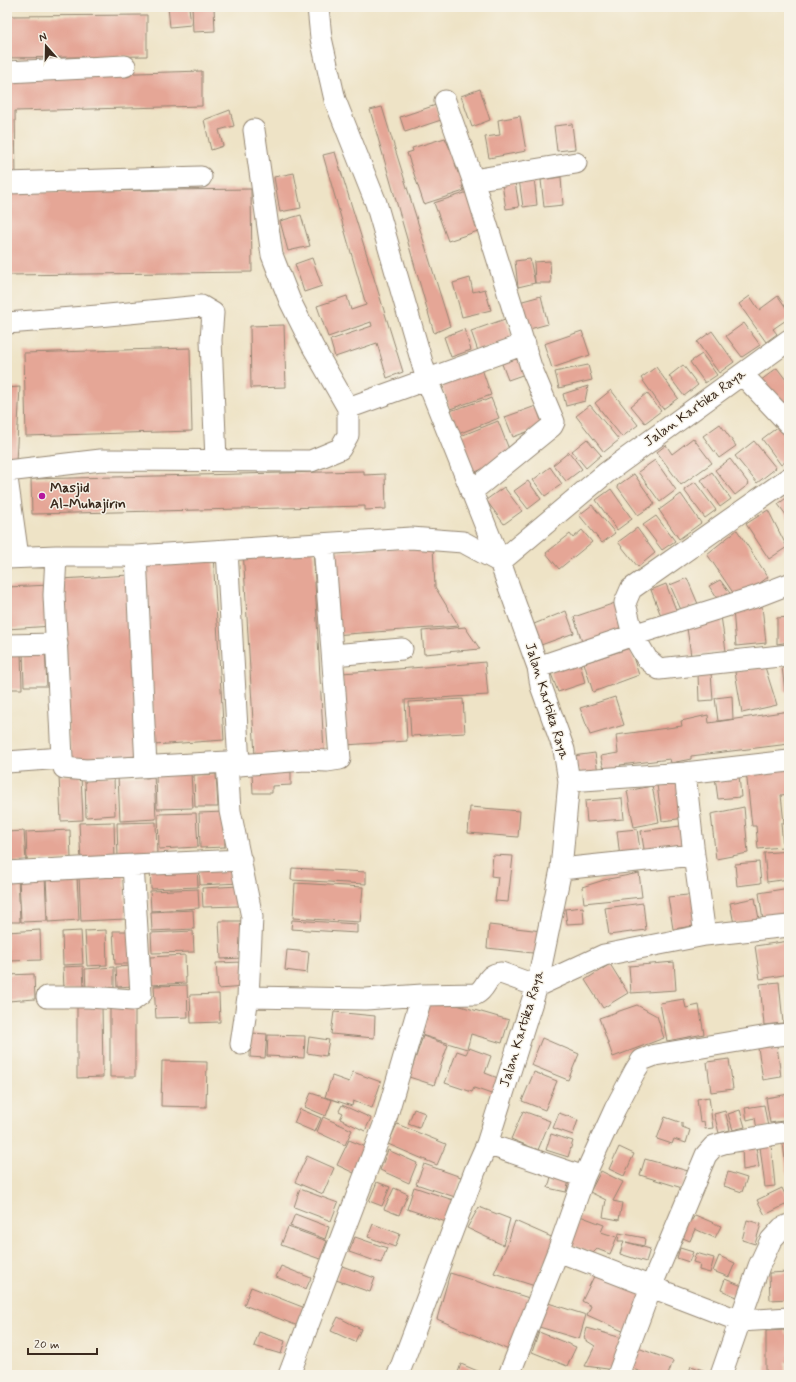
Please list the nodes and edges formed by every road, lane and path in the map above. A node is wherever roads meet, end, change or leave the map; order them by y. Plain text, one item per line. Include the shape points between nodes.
1 (318, 7) edge
2 (125, 66) dead end
3 (7, 72) edge
4 (445, 101) dead end
5 (254, 130) dead end
6 (576, 163) dead end
7 (201, 177) dead end
8 (473, 180) junction
9 (7, 183) edge
10 (7, 323) edge
11 (789, 340) edge
12 (525, 344) junction
13 (742, 374) junction
14 (427, 380) junction
15 (348, 408) junction
16 (789, 424) edge
17 (216, 460) junction
18 (7, 470) edge
19 (7, 478) edge
20 (789, 478) edge
21 (472, 492) junction
22 (324, 544) junction
23 (227, 550) junction
24 (56, 556) junction
25 (136, 556) junction
26 (13, 558) edge
27 (500, 562) junction
28 (789, 584) edge
29 (633, 635) junction
30 (57, 644) junction
31 (7, 645) edge
32 (402, 649) dead end
33 (333, 655) junction
34 (789, 655) edge
35 (538, 667) junction
36 (62, 758) junction
37 (789, 760) edge
38 (7, 762) edge
39 (146, 766) junction
40 (685, 773) junction
41 (569, 781) junction
42 (694, 856) junction
43 (241, 860) junction
44 (133, 865) junction
45 (560, 869) junction
46 (7, 872) edge
47 (789, 926) edge
48 (705, 935) junction
49 (537, 986) junction
50 (422, 994) junction
51 (47, 997) dead end
52 (248, 997) junction
53 (789, 1034) edge
54 (241, 1044) dead end
55 (789, 1132) edge
56 (487, 1144) junction
57 (584, 1177) junction
58 (789, 1225) edge
59 (558, 1251) junction
60 (651, 1287) junction
61 (789, 1318) edge
62 (740, 1321) junction
63 (289, 1375) edge
64 (398, 1375) edge
65 (509, 1375) edge
66 (618, 1375) edge
67 (721, 1375) edge

1 - 14 street via 321,38 335,100 376,203
2 - 3 street
4 - 8 street
5 - 15 street via 272,255 290,301
6 - 8 street
7 - 9 street
8 - 12 street
10 - 17 street via 201,306 213,313 211,340
11 - 13 street, Jalan Kartika Raya
12 - 14 street
12 - 21 street via 531,367 554,422
13 - 16 street
13 - 27 street, Jalan Kartika Raya via 606,473
14 - 15 street
14 - 21 street
15 - 17 street via 348,435 340,449 311,461
17 - 18 street via 101,460
19 - 26 street
20 - 29 street via 631,589 625,603
21 - 27 street
22 - 23 street
22 - 27 street via 411,538 463,542
22 - 33 street
23 - 25 street
23 - 33 street via 239,764 340,759
24 - 25 street
24 - 26 street
24 - 30 street via 54,595
25 - 39 street
27 - 35 street, Jalan Kartika Raya
28 - 29 street
29 - 34 street via 647,659 659,669
29 - 35 street
30 - 31 street
30 - 36 street
32 - 33 street
35 - 41 street, Jalan Kartika Raya via 541,686 564,750
36 - 38 street
36 - 39 street via 64,768 86,770
37 - 40 street
39 - 43 street via 227,762 230,811
40 - 41 street
40 - 42 street
41 - 45 street, Jalan Kartika Raya
42 - 45 street
42 - 48 street
43 - 44 street
43 - 52 street via 252,917
44 - 46 street
44 - 51 street via 141,994 133,1000
45 - 49 street, Jalan Kartika Raya
47 - 48 street
48 - 49 street via 604,955
49 - 50 street via 496,973 491,975 476,994
49 - 56 street, Jalan Kartika Raya
50 - 52 street via 366,999
50 - 63 street via 385,1122
52 - 54 street
53 - 57 street via 656,1055 642,1060 615,1109
55 - 60 street via 714,1146 706,1155
56 - 57 street
56 - 64 street, Jalan Kartika Raya
57 - 59 street
58 - 62 street via 782,1228 771,1240
59 - 60 street
59 - 65 street
60 - 62 street
60 - 66 street
61 - 62 street
62 - 67 street

